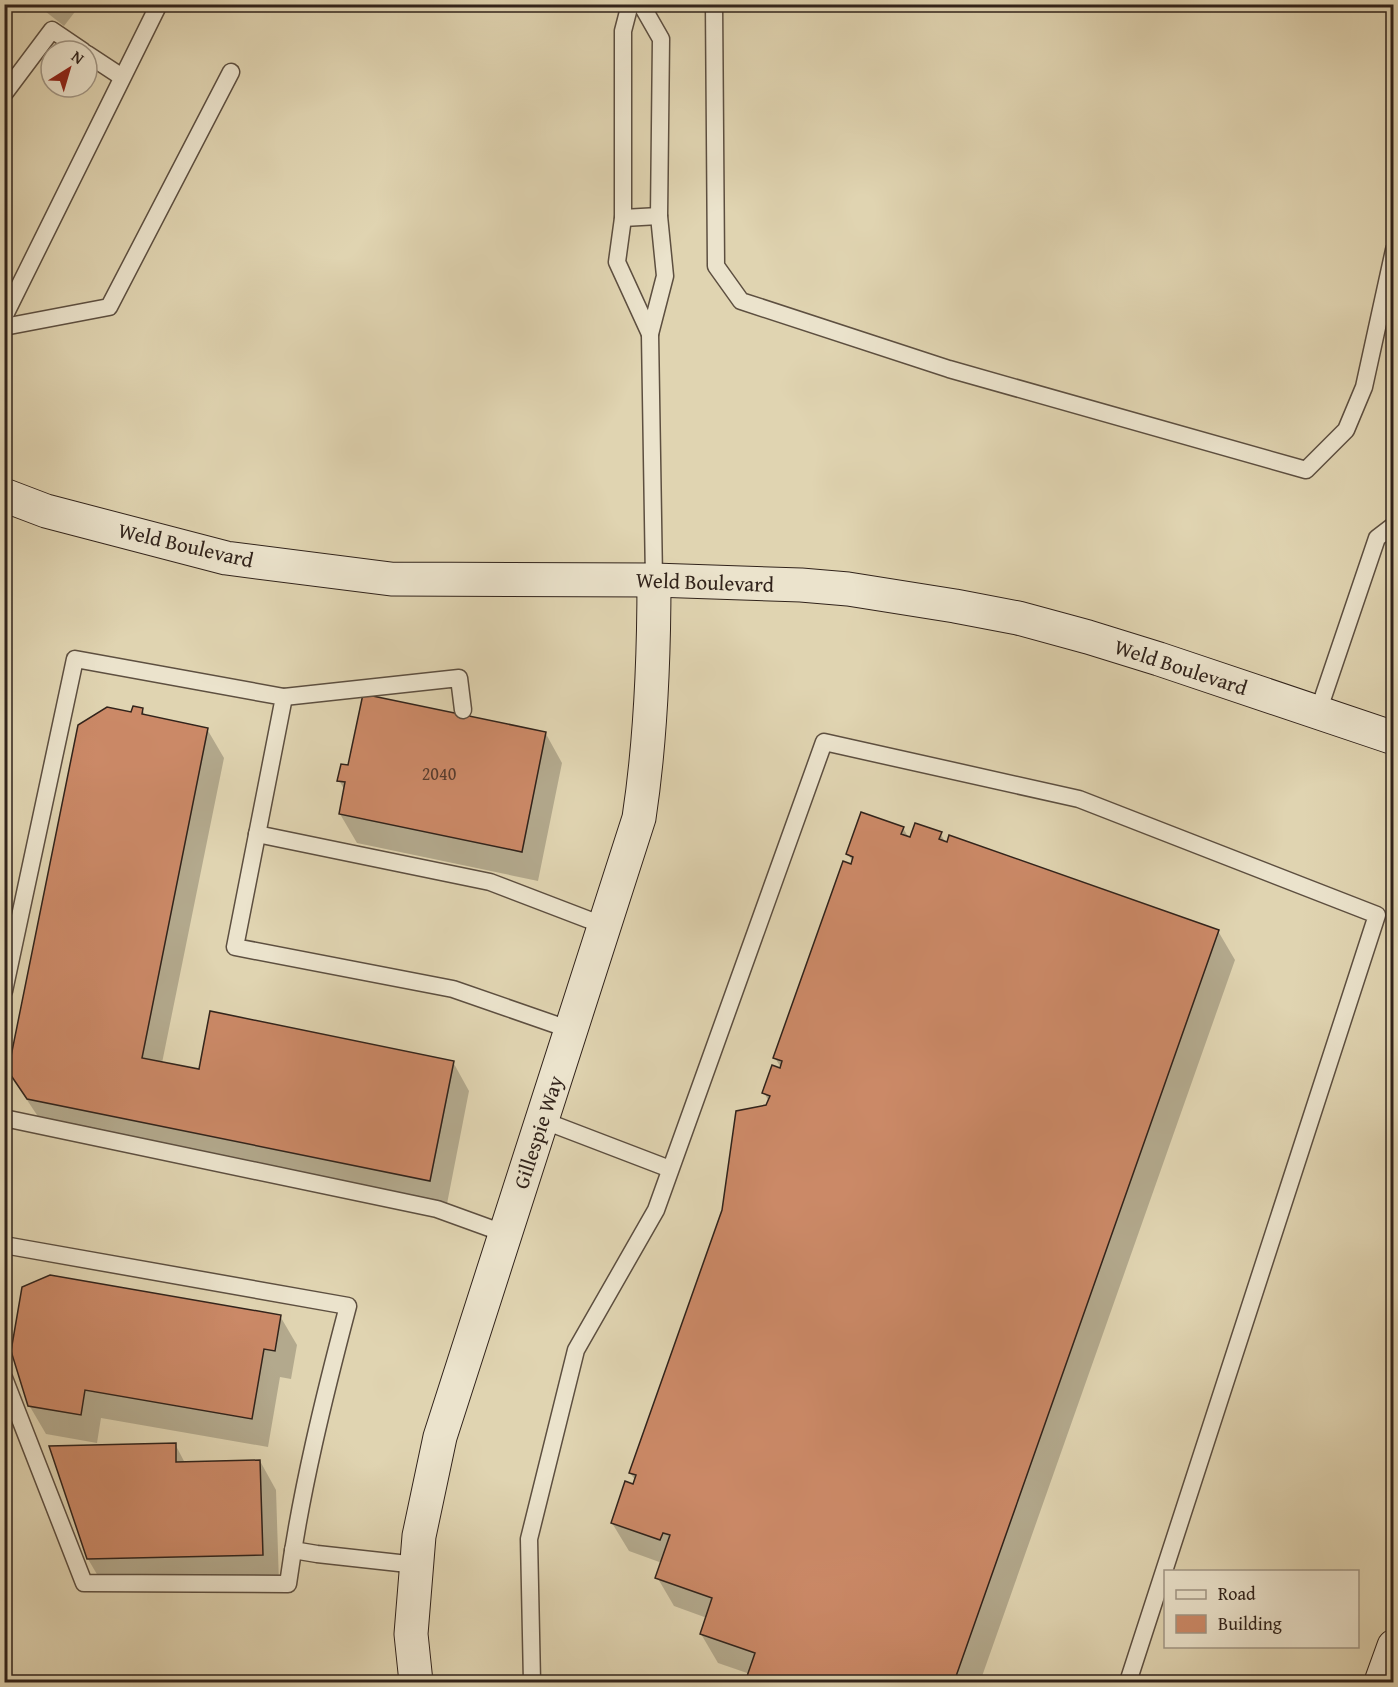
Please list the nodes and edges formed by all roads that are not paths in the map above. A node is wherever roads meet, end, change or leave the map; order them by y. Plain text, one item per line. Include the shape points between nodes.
1 (159, 4) edge
2 (630, 4) edge
3 (641, 4) edge
4 (714, 4) edge
5 (45, 39) edge
6 (65, 39) edge
7 (39, 47) edge
8 (99, 62) edge
9 (231, 72) dead end
10 (122, 77) junction
11 (4, 94) edge
12 (659, 216) junction
13 (623, 218) junction
14 (1394, 250) edge
15 (4, 317) edge
16 (4, 327) edge
17 (650, 334) junction
18 (4, 495) edge
19 (1394, 525) edge
20 (654, 580) junction
21 (284, 697) junction
22 (463, 710) dead end
23 (1318, 712) junction
24 (1394, 738) edge
25 (257, 834) junction
26 (605, 926) junction
27 (4, 991) edge
28 (572, 1030) junction
29 (4, 1118) edge
30 (542, 1120) junction
31 (670, 1170) junction
32 (506, 1234) junction
33 (4, 1245) edge
34 (4, 1378) edge
35 (293, 1550) junction
36 (417, 1565) junction
37 (1165, 1570) edge
38 (1164, 1572) edge
39 (1394, 1646) edge
40 (416, 1683) edge
41 (532, 1683) edge
42 (1128, 1683) edge
43 (1381, 1683) edge

1 - 10 lane
2 - 13 lane via 623,31
3 - 12 lane via 661,39
4 - 14 lane via 716,266 741,301 949,369 1306,470 1346,430 1364,387
5 - 6 lane via 52,30
7 - 11 lane
8 - 10 lane
9 - 16 lane via 109,307
10 - 15 lane
12 - 13 lane
12 - 17 lane via 665,276
13 - 17 lane via 617,262
17 - 20 lane
18 - 20 main road, Weld Boulevard via 45,511 226,558 391,579
19 - 23 lane via 1377,538
20 - 23 main road, Weld Boulevard via 801,585 870,592 1018,618 1159,659
20 - 26 main road, Gillespie Way via 652,705 642,797 634,836
21 - 22 lane via 459,678
21 - 25 lane
21 - 27 lane via 75,659
23 - 24 main road, Weld Boulevard
25 - 26 lane via 490,882
25 - 28 lane via 235,947 453,989
26 - 28 main road, Gillespie Way
28 - 30 main road, Gillespie Way
29 - 32 lane via 437,1209
30 - 31 lane
30 - 32 main road, Gillespie Way
31 - 37 lane via 824,742 1079,799 1377,915
31 - 41 lane via 656,1210 576,1350 529,1539
32 - 36 main road, Gillespie Way via 440,1437 419,1536
33 - 35 lane via 348,1306 323,1398
34 - 35 lane via 84,1583 288,1584
35 - 36 lane
36 - 40 main road, Gillespie Way via 411,1634
38 - 42 lane
39 - 43 main road

